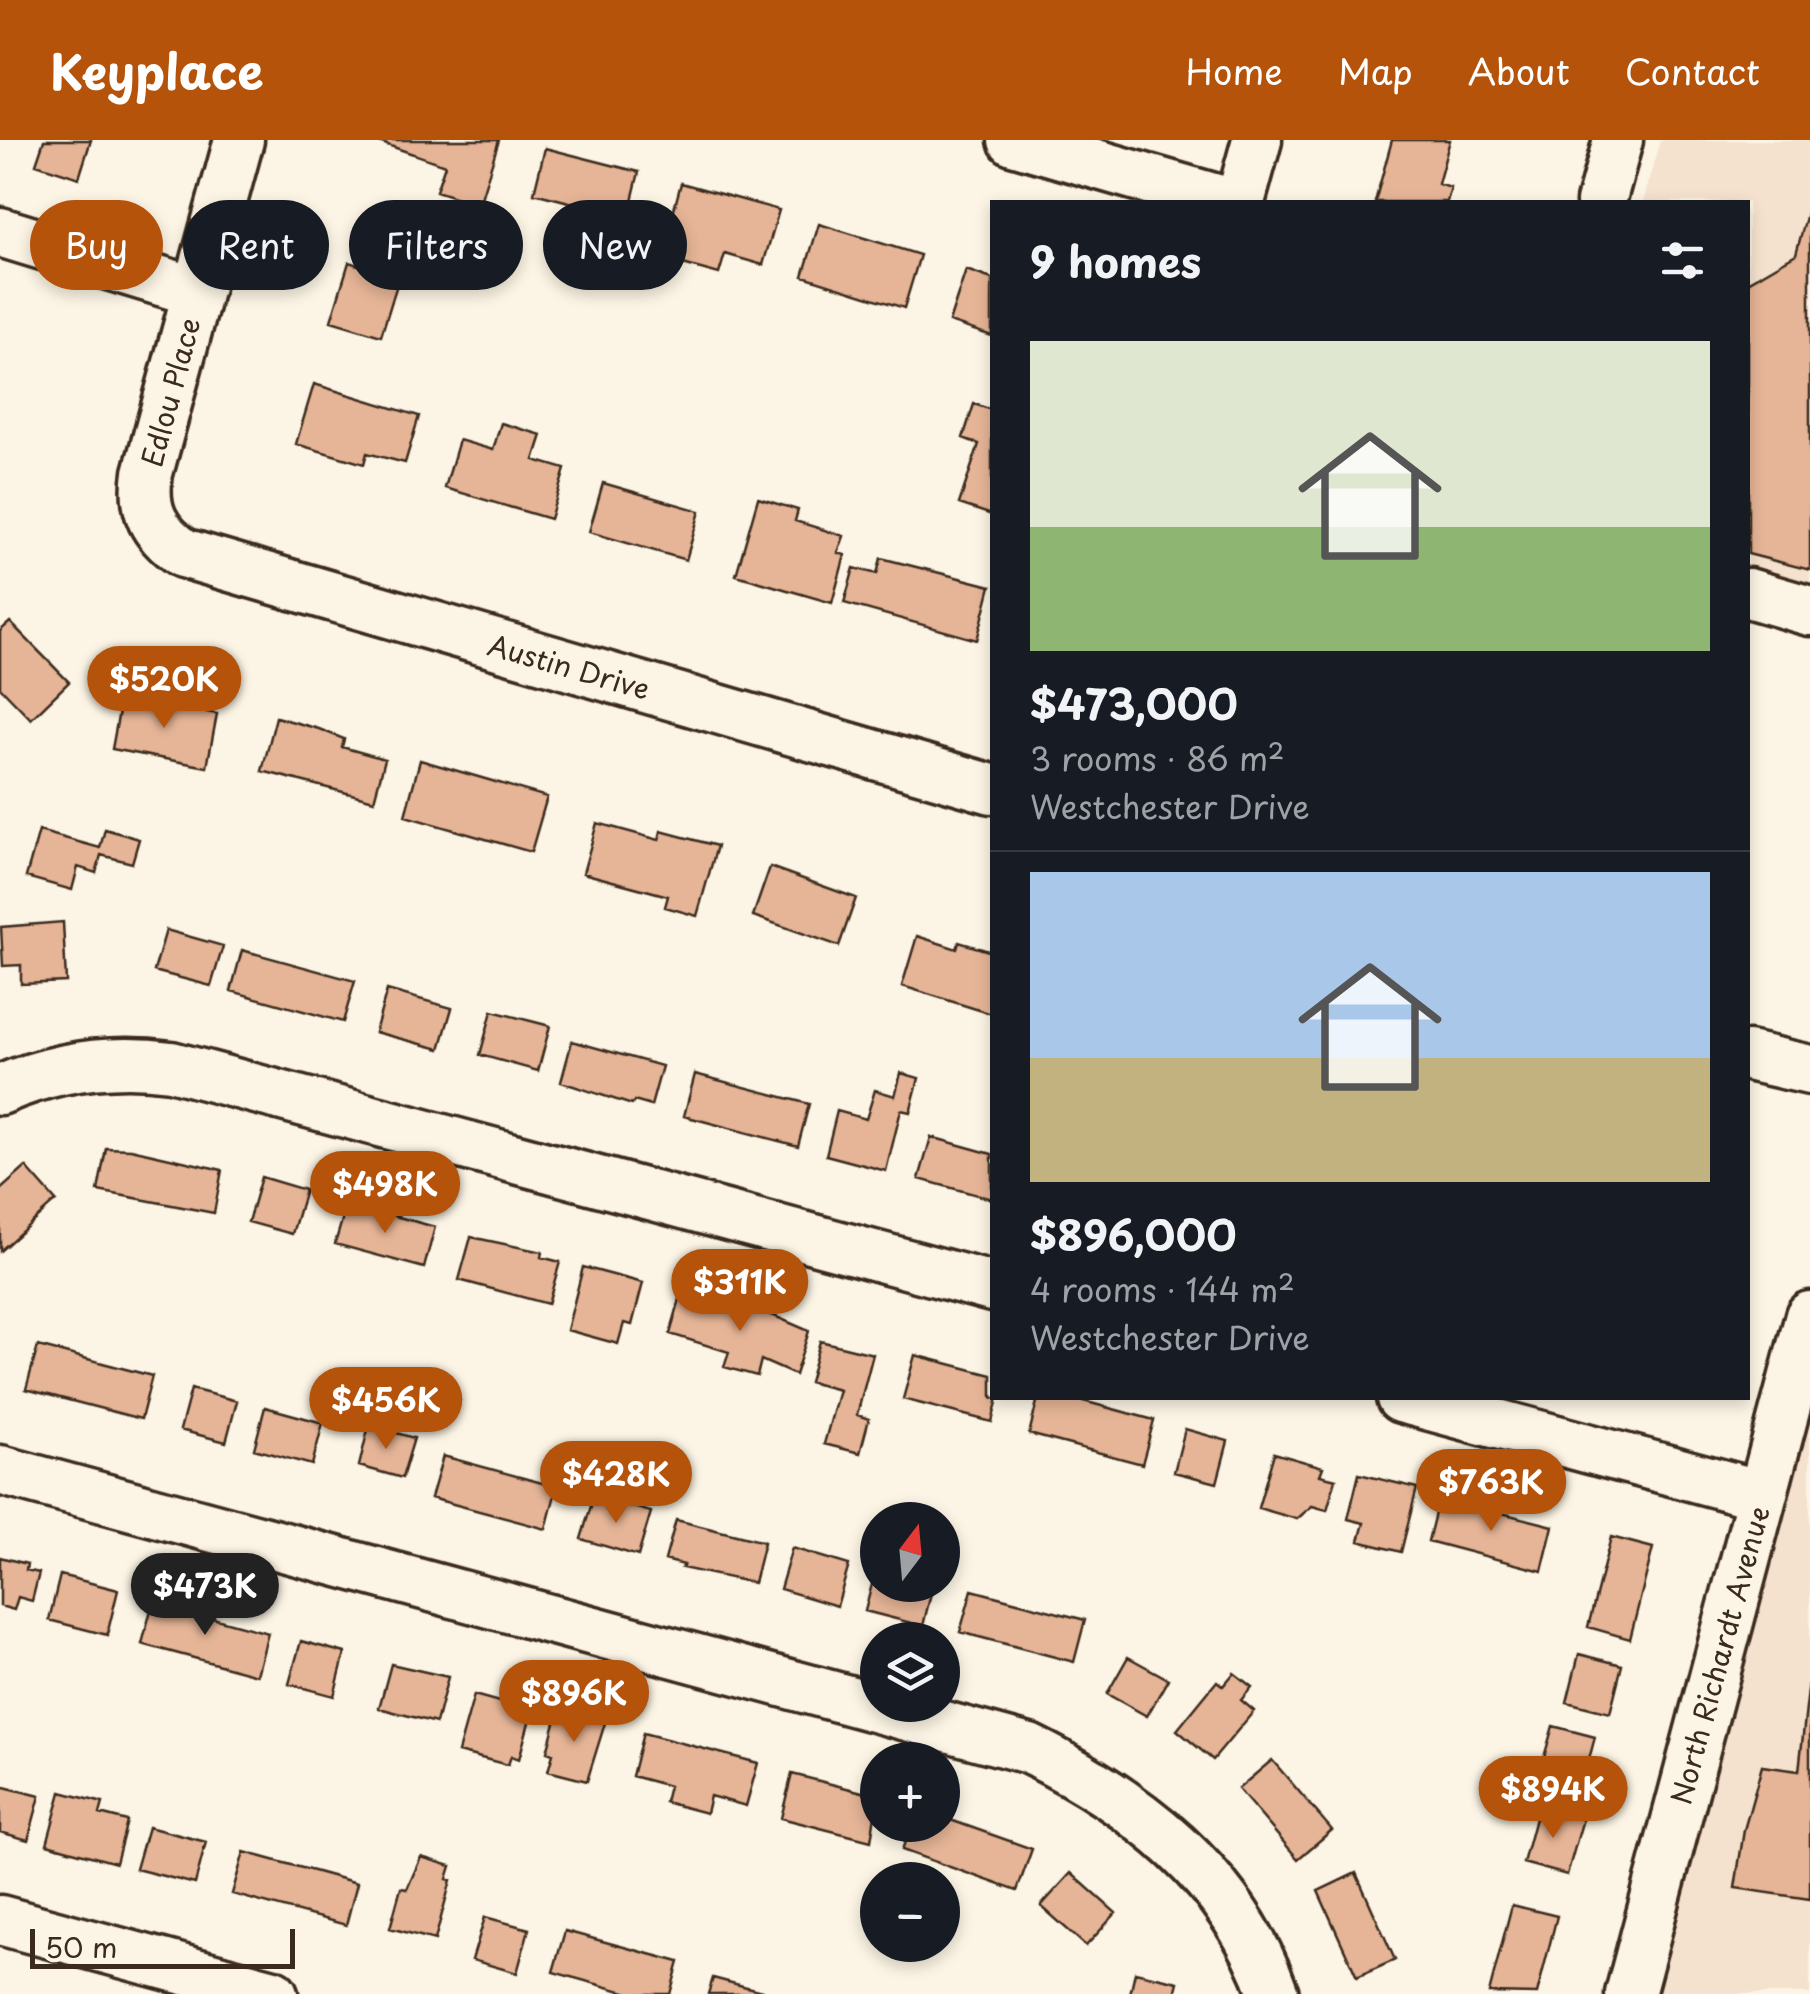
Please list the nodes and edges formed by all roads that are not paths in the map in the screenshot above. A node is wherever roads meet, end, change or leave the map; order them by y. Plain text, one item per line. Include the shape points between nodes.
1 (238, 140) edge
2 (1014, 140) edge
3 (1257, 140) edge
4 (1618, 140) edge
5 (1220, 200) edge
6 (1241, 200) edge
7 (1603, 200) edge
8 (0, 232) edge
9 (197, 292) junction
10 (155, 528) joint
11 (1750, 594) edge
12 (1810, 611) edge
13 (990, 788) edge
14 (1750, 1056) edge
15 (1810, 1070) edge
16 (0, 1090) edge
17 (990, 1287) edge
18 (1810, 1316) edge
19 (1407, 1400) edge
20 (0, 1470) edge
21 (1761, 1495) junction
22 (0, 1920) edge
23 (273, 1994) edge
24 (1274, 1994) edge
25 (1630, 1994) edge

1 - 9 street, Edlou Place
2 - 5 street
3 - 6 street
4 - 7 street
8 - 9 street
9 - 10 street, Edlou Place via 148,473 146,500
10 - 13 street, Austin Drive via 183,553
11 - 12 street
14 - 15 street
16 - 17 street via 104,1062 171,1066
18 - 21 street, North Richardt Avenue
19 - 21 street
20 - 24 street via 1028,1749 1115,1794 1178,1846 1248,1936
21 - 25 street, North Richardt Avenue
22 - 23 street

